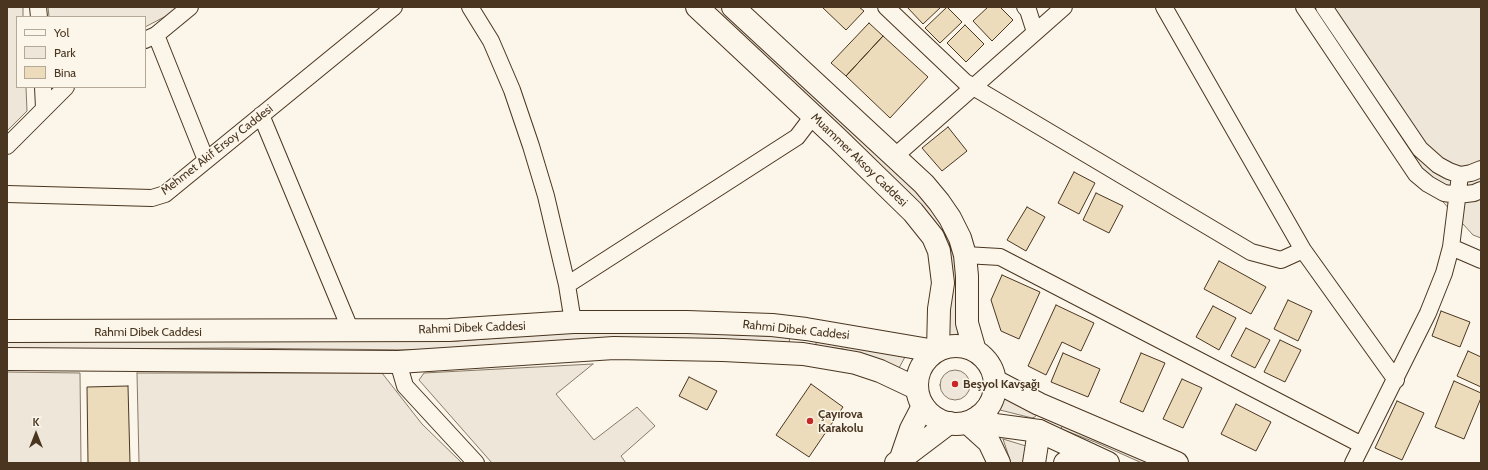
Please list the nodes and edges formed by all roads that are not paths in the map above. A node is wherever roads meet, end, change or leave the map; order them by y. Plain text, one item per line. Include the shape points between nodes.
1 (190, 7) edge
2 (394, 7) edge
3 (470, 7) edge
4 (697, 7) edge
5 (733, 7) edge
6 (886, 7) edge
7 (1025, 7) edge
8 (1064, 7) edge
9 (1164, 7) edge
10 (1304, 7) edge
11 (1324, 7) edge
12 (1035, 32) junction
13 (150, 38) edge
14 (974, 86) junction
15 (43, 88) edge
16 (65, 88) edge
17 (44, 108) junction
18 (261, 115) junction
19 (813, 116) junction
20 (7, 146) edge
21 (894, 157) junction
22 (206, 160) junction
23 (1481, 169) edge
24 (1460, 175) junction
25 (1481, 190) edge
26 (7, 194) edge
27 (1458, 195) junction
28 (1451, 247) junction
29 (1303, 250) junction
30 (965, 255) junction
31 (1481, 260) edge
32 (567, 285) junction
33 (574, 322) junction
34 (7, 331) edge
35 (351, 331) junction
36 (937, 351) junction
37 (975, 351) junction
38 (7, 359) edge
39 (398, 362) junction
40 (1396, 380) junction
41 (995, 381) junction
42 (920, 397) junction
43 (1040, 404) junction
44 (965, 421) junction
45 (1039, 431) junction
46 (1362, 445) junction
47 (1099, 459) edge
48 (898, 462) edge
49 (476, 463) edge
50 (1000, 463) edge
51 (1034, 463) edge
52 (1065, 463) edge
53 (1177, 463) edge
54 (1353, 463) edge

1 - 13 street
2 - 18 street, Mehmet Akif Ersoy Caddesi
3 - 32 street via 491,41 512,90 546,196
4 - 19 main road, Muammer Aksoy Caddesi
5 - 21 main road
6 - 14 street via 965,82
7 - 12 street
8 - 12 street
9 - 29 street
10 - 27 street via 1416,174 1444,193
11 - 24 street via 1420,149 1438,165
12 - 14 street
13 - 22 street
14 - 21 street
14 - 29 street via 1251,252 1281,260
15 - 17 street
16 - 17 street
17 - 20 street
18 - 22 street, Mehmet Akif Ersoy Caddesi
18 - 35 street
19 - 32 street via 797,137
19 - 36 main road, Muammer Aksoy Caddesi via 913,212 933,237 939,251 943,283
21 - 30 main road via 924,184 939,202 960,238
22 - 26 street, Mehmet Akif Ersoy Caddesi via 165,194 152,198
23 - 24 street
24 - 27 street
25 - 27 street
27 - 28 street
28 - 31 street
28 - 40 street via 1428,313
29 - 40 street
30 - 37 main road via 967,323
30 - 46 street via 1000,257
32 - 33 street
33 - 35 main road, Rahmi Dibek Caddesi via 449,330
33 - 36 main road, Rahmi Dibek Caddesi via 772,325
34 - 35 main road, Rahmi Dibek Caddesi
36 - 37 main road, Rahmi Dibek Caddesi via 951,346 963,346
36 - 42 main road via 927,358 917,377
37 - 41 main road, Rahmi Dibek Caddesi via 987,361
38 - 39 main road, Rahmi Dibek Caddesi
39 - 42 main road, Rahmi Dibek Caddesi via 614,348 803,354 856,363 880,371
39 - 49 street via 405,386
40 - 46 street
41 - 43 main road
41 - 44 main road via 993,398 988,408
42 - 44 main road, Rahmi Dibek Caddesi via 929,414 936,419
42 - 48 main road
43 - 45 main road
43 - 53 main road
44 - 45 main road, Rahmi Dibek Caddesi
44 - 48 main road
44 - 50 main road via 988,442
45 - 47 main road, Rahmi Dibek Caddesi
45 - 51 main road
46 - 54 street
47 - 52 main road via 1074,458

